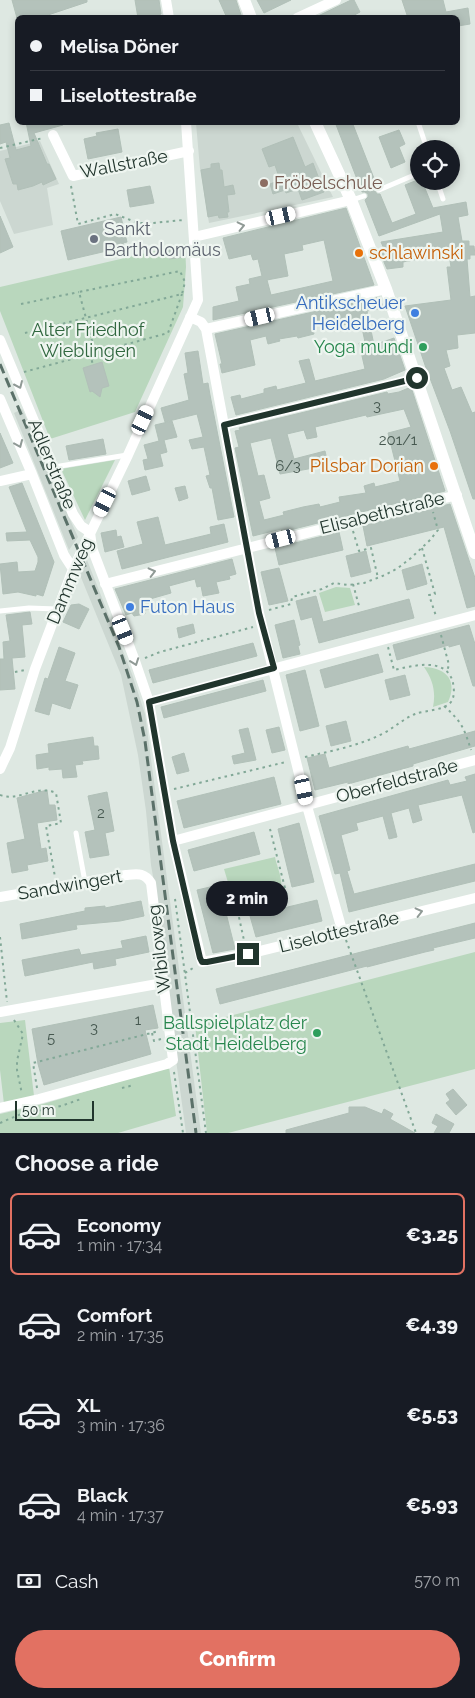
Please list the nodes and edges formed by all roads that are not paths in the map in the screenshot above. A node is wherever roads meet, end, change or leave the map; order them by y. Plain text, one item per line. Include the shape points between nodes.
1 (166, 0) edge
2 (244, 0) edge
3 (336, 0) edge
4 (168, 15) edge
5 (250, 15) edge
6 (304, 15) edge
7 (186, 125) edge
8 (317, 125) edge
9 (419, 125) edge
10 (53, 135) road end
11 (424, 140) edge
12 (189, 150) junction
13 (410, 177) edge
14 (379, 190) dead end
15 (440, 190) edge
16 (358, 198) junction
17 (443, 199) dead end
18 (194, 236) junction
19 (386, 288) junction
20 (190, 316) junction
21 (206, 329) junction
22 (0, 340) edge
23 (417, 378) junction
24 (0, 399) edge
25 (224, 425) junction
26 (128, 455) junction
27 (53, 467) junction
28 (32, 474) junction
29 (0, 481) edge
30 (456, 494) junction
31 (90, 532) junction
32 (246, 548) junction
33 (475, 552) edge
34 (72, 567) junction
35 (104, 584) junction
36 (57, 609) junction
37 (0, 611) edge
38 (475, 615) edge
39 (274, 668) junction
40 (149, 702) junction
41 (474, 760) edge
42 (0, 769) edge
43 (307, 806) junction
44 (76, 833) dead end
45 (173, 841) junction
46 (140, 873) joint
47 (85, 882) junction
48 (0, 897) edge
49 (475, 898) edge
50 (342, 930) junction
51 (163, 982) junction
52 (4, 1011) edge
53 (0, 1108) edge

1 - 4 street
2 - 5 street
3 - 6 street
7 - 12 street, Wallstraße
8 - 16 street
9 - 11 lane
10 - 12 street, Wallstraße via 73,176
12 - 18 street, Wallstraße
13 - 14 lane
15 - 17 lane
18 -> 16 street
16 - 19 street
18 - 20 street, Wallstraße via 198,295
19 - 21 street
19 - 23 street
20 - 21 street
20 - 26 street, Dammweg
21 - 25 street
22 -> 27 street, Adlerstraße
23 - 25 street
23 - 30 street
24 -> 28 street, Adlerstraße
25 - 32 street
26 - 27 lane
26 - 31 street, Dammweg
27 - 31 street, Adlerstraße via 73,514
28 - 29 street
28 - 34 street, Adlerstraße via 64,555
30 - 32 street, Elisabethstraße
30 - 33 street
31 - 34 street, Dammweg
31 - 35 street
35 -> 32 street, Elisabethstraße
32 - 39 street
34 - 36 street, Dammweg
35 -> 40 street
36 - 37 lane
36 - 42 street, Dammweg
38 - 39 street
39 - 40 street
39 - 43 street
40 - 45 street
41 - 43 street, Oberfeldstraße
43 - 45 street, Oberfeldstraße
43 - 50 street
44 - 47 lane
45 - 50 street, Liselottestraße via 202,962
46 - 47 street, Sandwingert
46 - 51 street, Wibiloweg via 151,883
47 - 48 street, Sandwingert
50 -> 49 street, Liselottestraße
51 - 52 street
51 - 53 street, Wibiloweg via 172,1060 167,1064

